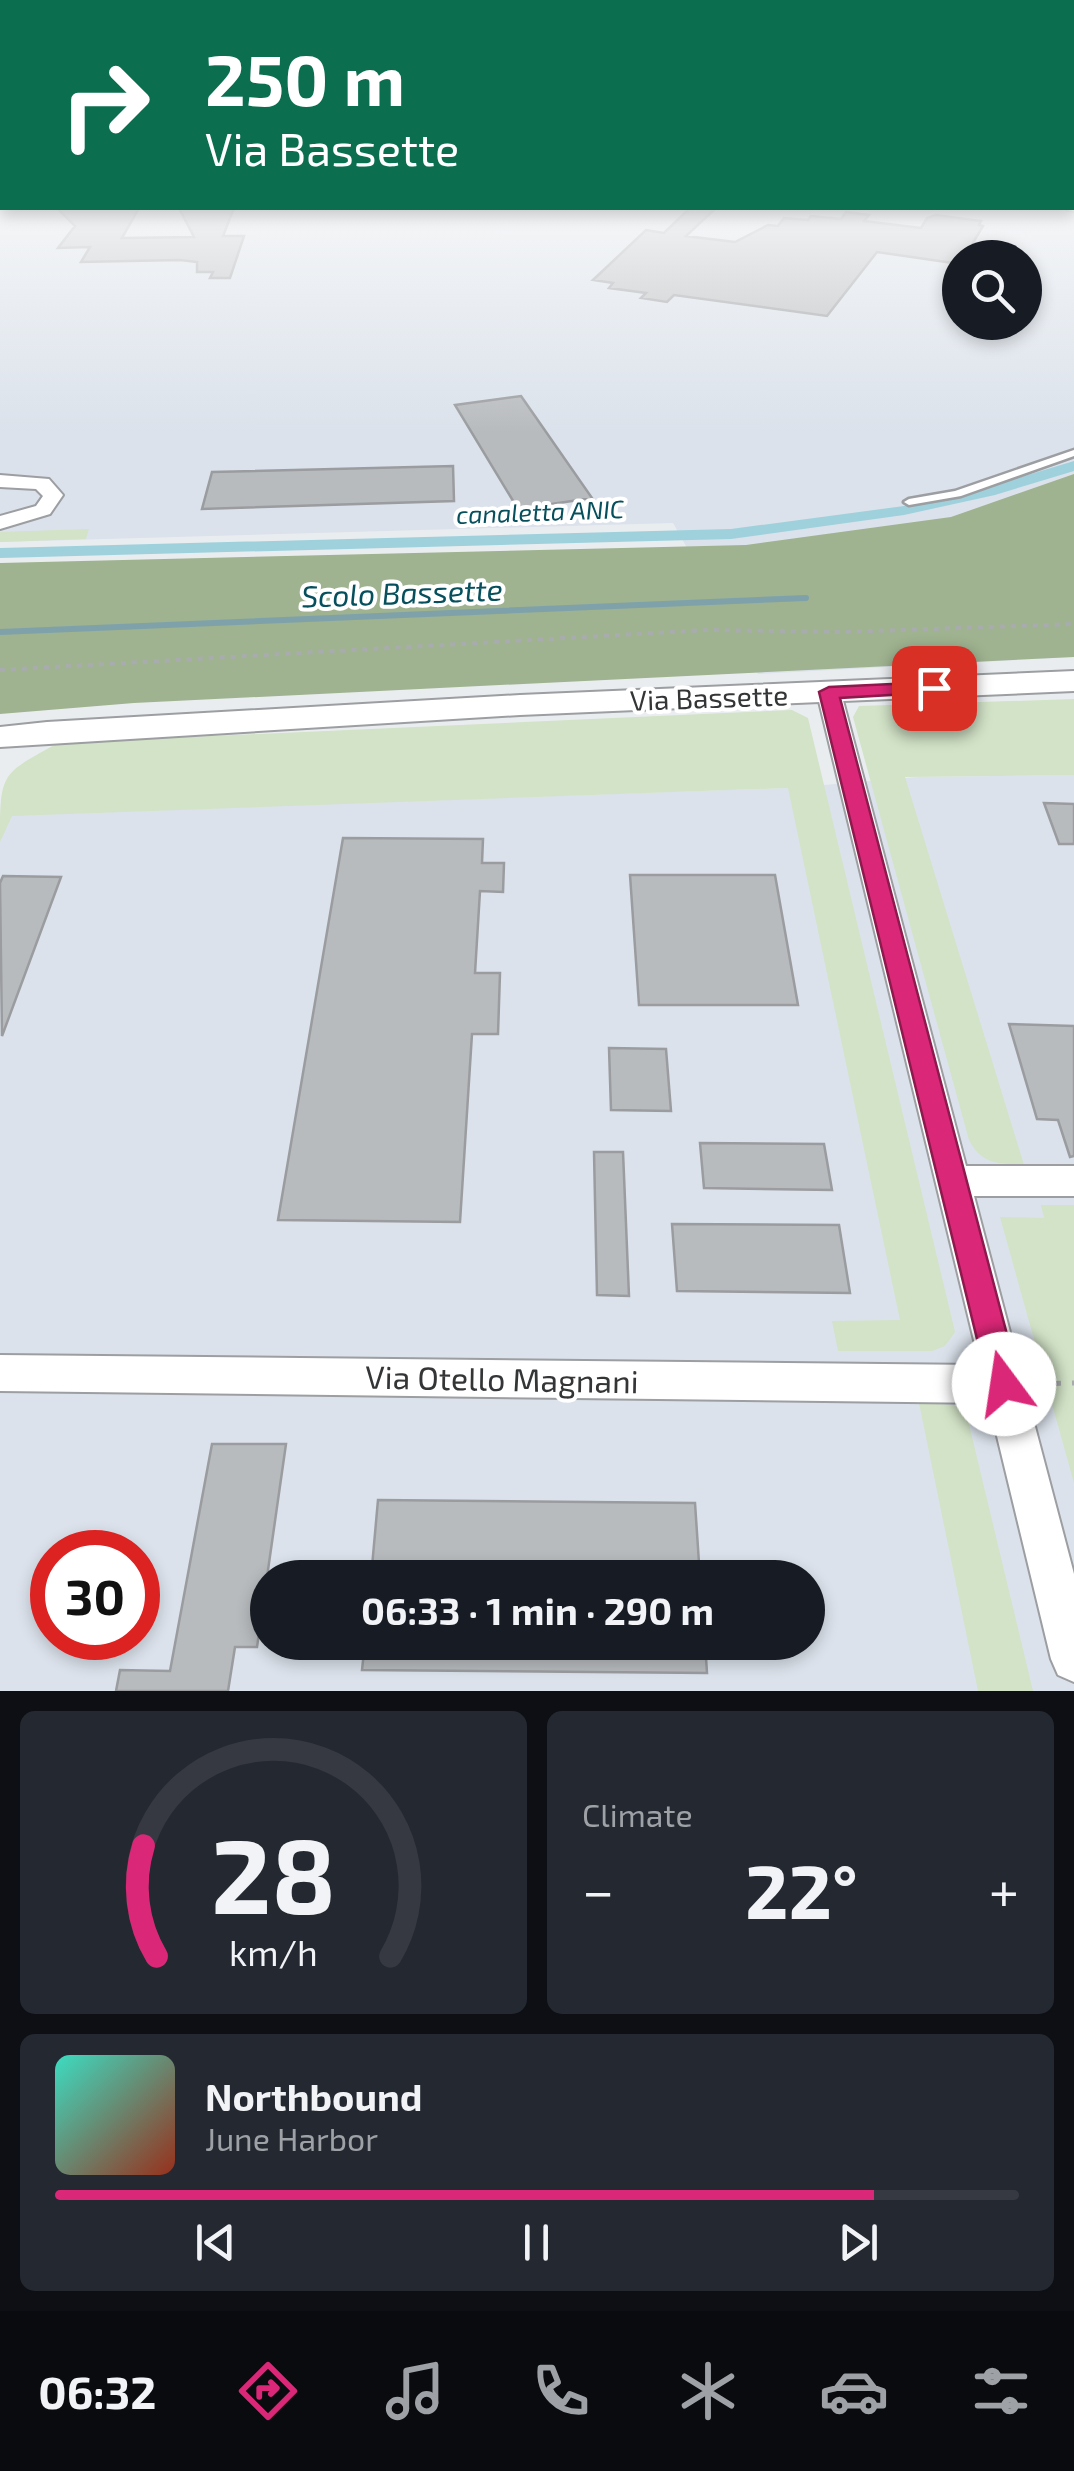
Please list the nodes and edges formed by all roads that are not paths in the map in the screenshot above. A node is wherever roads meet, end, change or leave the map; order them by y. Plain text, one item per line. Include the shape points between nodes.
1 (1074, 453) edge
2 (0, 481) edge
3 (909, 502) dead end
4 (0, 523) edge
5 (1074, 681) edge
6 (829, 692) junction
7 (234, 710) junction
8 (344, 712) junction
9 (0, 722) edge
10 (113, 730) junction
11 (0, 738) edge
12 (0, 766) edge
13 (953, 1181) junction
14 (1074, 1181) edge
15 (0, 1373) edge
16 (1004, 1384) junction
17 (1074, 1659) edge

1 - 3 lane via 956,494
2 - 4 street via 42,482 53,495 43,510
5 - 6 main road, Via Bassette
6 - 8 main road, Via Bassette
6 - 13 street
7 - 8 main road, Via Bassette
7 - 9 main road, Via Bassette
7 - 11 main road, Via Bassette
8 - 10 main road, Via Bassette
10 - 11 main road, Via Bassette
10 - 12 main road via 29,746
13 - 14 street
13 - 16 street
15 - 16 street, Via Otello Magnani
16 - 17 street

